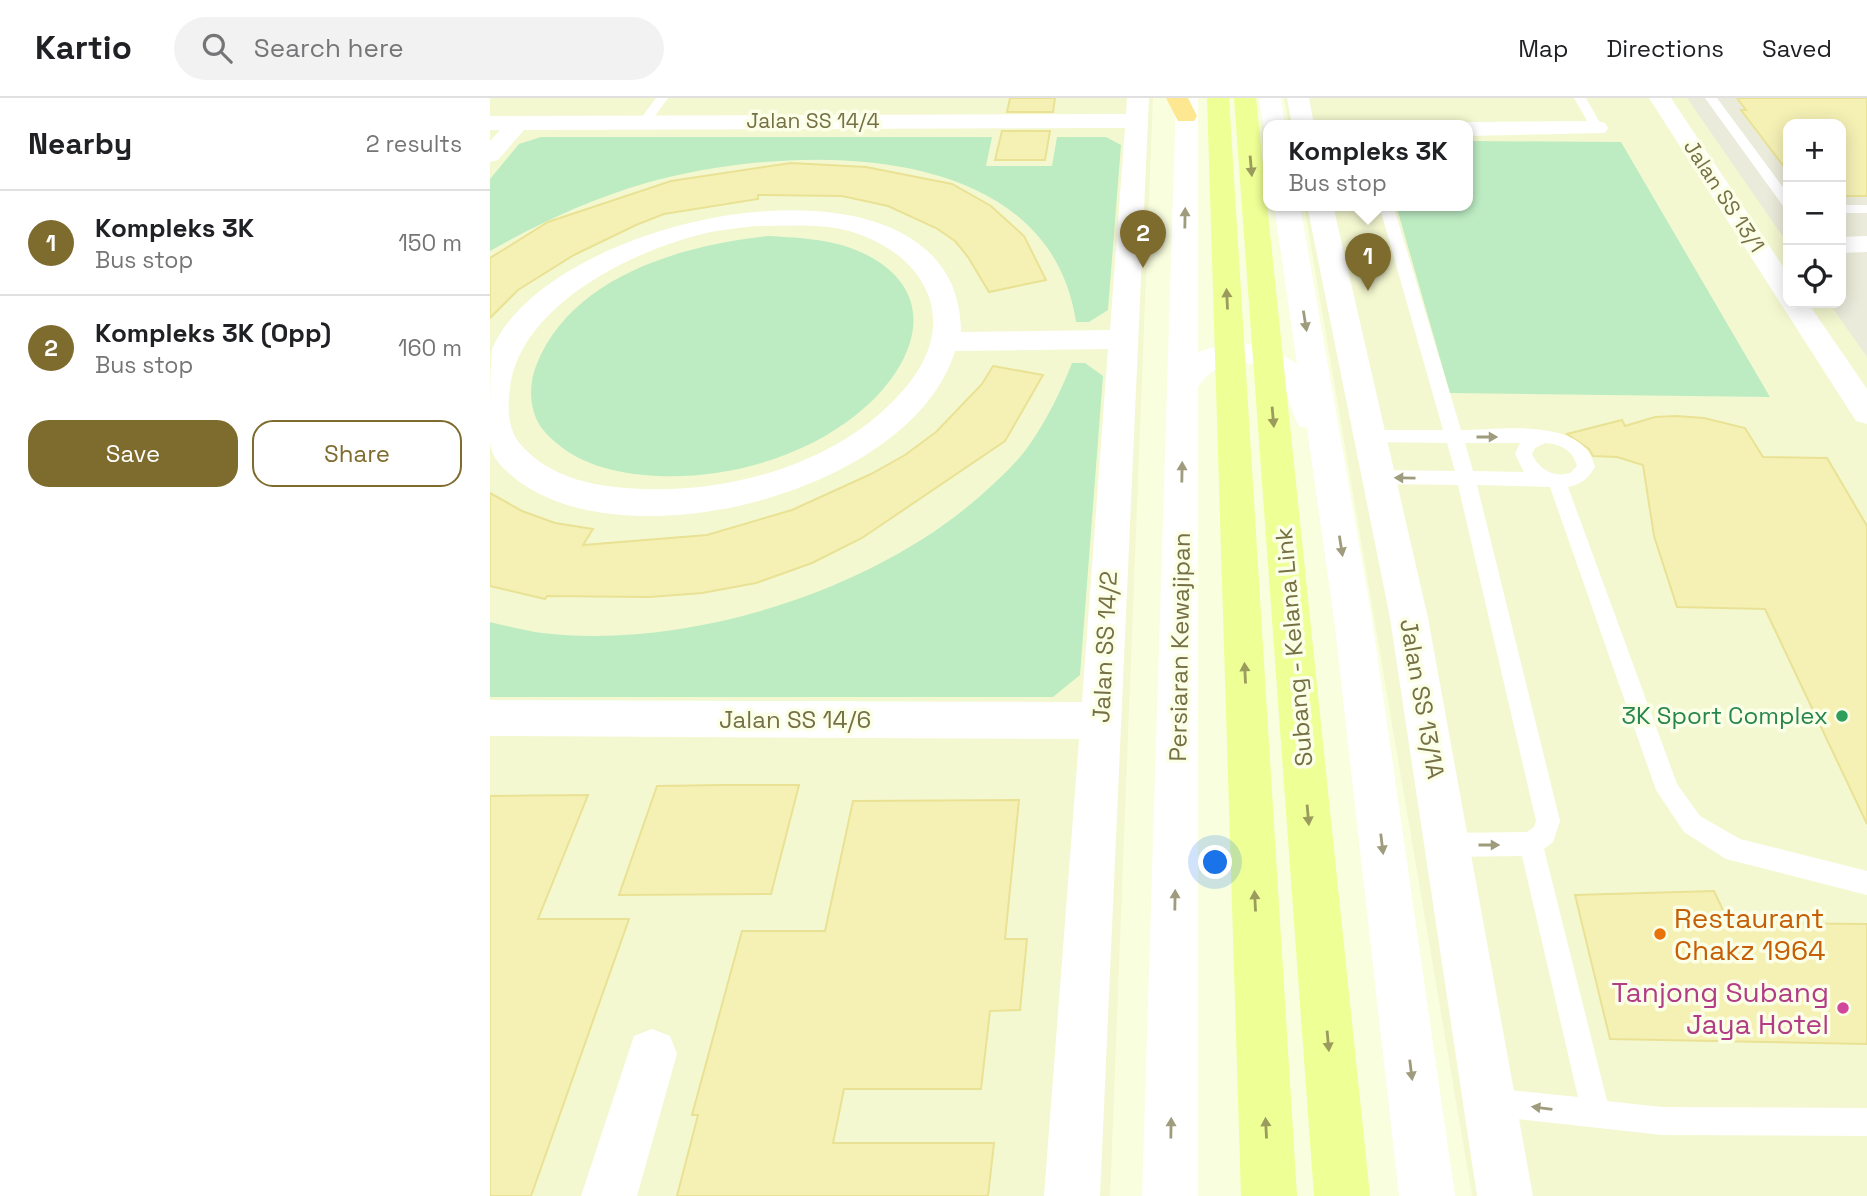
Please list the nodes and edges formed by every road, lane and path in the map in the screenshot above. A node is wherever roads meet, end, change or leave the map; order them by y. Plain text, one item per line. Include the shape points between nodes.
1 (662, 98) edge
2 (775, 98) edge
3 (1245, 98) edge
4 (1269, 98) edge
5 (1298, 98) edge
6 (1580, 98) edge
7 (1660, 98) edge
8 (1712, 98) edge
9 (1192, 102) edge
10 (1138, 109) edge
11 (1273, 120) edge
12 (1302, 120) edge
13 (645, 121) junction
14 (762, 121) junction
15 (490, 123) edge
16 (518, 123) junction
17 (1597, 128) joint
18 (1473, 129) edge
19 (490, 155) edge
20 (1783, 196) edge
21 (1846, 209) edge
22 (1867, 209) edge
23 (1288, 211) edge
24 (1321, 211) edge
25 (1388, 211) edge
26 (1846, 244) edge
27 (1867, 244) edge
28 (1756, 245) junction
29 (1783, 245) edge
30 (1783, 286) edge
31 (1797, 308) edge
32 (1124, 339) junction
33 (946, 342) junction
34 (500, 343) edge
35 (1184, 384) junction
36 (1867, 413) edge
37 (1370, 436) junction
38 (1454, 437) junction
39 (1543, 437) junction
40 (1378, 477) junction
41 (1331, 478) junction
42 (1466, 478) junction
43 (1552, 480) junction
44 (490, 718) edge
45 (1101, 721) junction
46 (1531, 844) junction
47 (1446, 845) junction
48 (1867, 883) edge
49 (652, 1054) dead end
50 (1488, 1102) junction
51 (1596, 1114) junction
52 (1867, 1122) edge
53 (609, 1196) edge
54 (1072, 1196) edge
55 (1170, 1196) edge
56 (1269, 1196) edge
57 (1342, 1196) edge
58 (1427, 1196) edge
59 (1505, 1196) edge

1 - 13 lane
2 - 14 street
3 -> 57 main road, Subang - Kelana Link
4 - 11 street
5 - 12 street
6 - 17 lane
7 - 28 street, Jalan SS 13/1
8 - 20 lane
35 -> 9 street, Persiaran Kewajipan
56 -> 9 main road, Subang - Kelana Link
10 - 14 street, Jalan SS 14/4
10 - 32 street, Jalan SS 14/2
13 - 14 street, Jalan SS 14/4
13 - 16 street, Jalan SS 14/4
15 - 16 street, Jalan SS 14/4
16 - 19 street
17 - 18 street
21 - 22 lane
23 -> 41 street
24 - 37 street, Jalan SS 13/1A
25 - 38 lane
26 - 27 street
28 - 29 street
28 - 30 street, Jalan SS 13/1
31 - 36 street
32 - 33 street
32 - 45 street, Jalan SS 14/2
33 - 34 street via 947,303 932,270 902,244 861,226 756,218 698,227 641,245 588,272
33 - 34 street via 929,379 896,416 848,451 789,479 723,497 655,504 593,498 542,481 508,453 491,419
35 - 41 street via 1198,366 1214,357 1244,352 1277,362 1295,380
55 -> 35 street, Persiaran Kewajipan
37 - 38 lane
37 - 40 street, Jalan SS 13/1A
38 -> 39 lane
38 - 42 lane
39 - 43 lane via 1528,443 1523,455 1530,469
39 - 43 lane via 1574,445 1586,459 1587,467 1577,478
42 -> 40 lane
40 - 47 street, Jalan SS 13/1A via 1409,618
41 -> 58 street
42 - 43 lane
42 - 46 lane via 1548,821 1544,834
43 - 48 lane via 1668,790 1692,824 1735,850
44 - 45 street, Jalan SS 14/6
45 - 54 street, Jalan SS 14/2
47 -> 46 lane
46 - 51 lane
47 - 50 street, Jalan SS 13/1A
49 - 53 street
51 -> 50 lane
50 - 59 street, Jalan SS 13/1A
51 - 52 lane via 1662,1121

